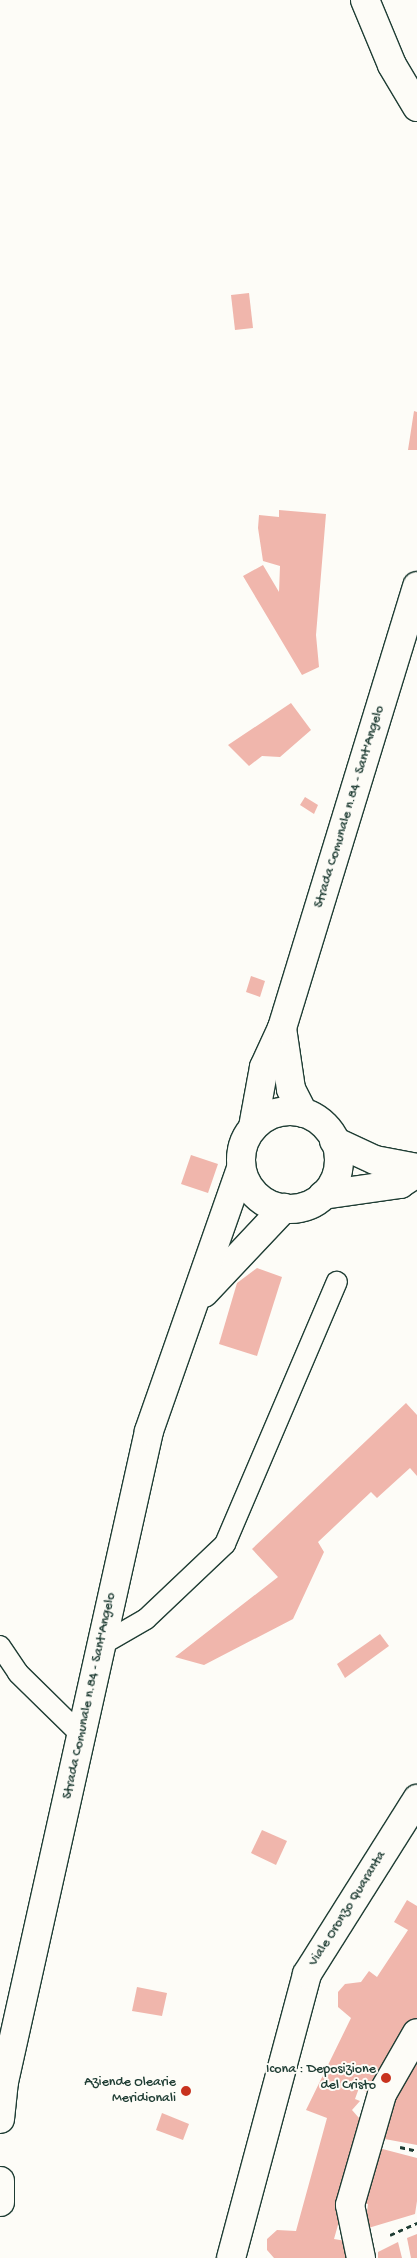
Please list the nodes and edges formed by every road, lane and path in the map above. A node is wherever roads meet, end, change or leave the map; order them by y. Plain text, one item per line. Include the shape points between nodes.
1 (364, 0) edge
2 (417, 107) edge
3 (417, 586) edge
4 (282, 1028) junction
5 (303, 1113) junction
6 (254, 1127) junction
7 (334, 1141) junction
8 (417, 1168) edge
9 (241, 1169) junction
10 (417, 1173) edge
11 (323, 1195) junction
12 (284, 1208) junction
13 (337, 1282) dead end
14 (188, 1315) junction
15 (101, 1645) junction
16 (0, 1646) edge
17 (80, 1734) junction
18 (417, 1798) edge
19 (417, 2033) edge
20 (2, 2085) edge
21 (0, 2119) edge
22 (0, 2181) edge
23 (0, 2202) edge
24 (231, 2258) edge
25 (360, 2258) edge

1 - 2 street via 392,64
3 - 4 street, Strada Comunale n.84 - Sant'Angelo
4 - 5 street, Strada Comunale n.84 - Sant'Angelo via 291,1088
4 - 6 street, Strada Comunale n.84 - Sant'Angelo via 264,1067
5 - 6 street via 281,1111
5 - 7 street via 323,1124
6 - 9 street via 241,1150
7 - 8 street via 376,1160
7 - 11 street via 339,1165
9 - 12 street via 260,1199
9 - 14 street, Strada Comunale n.84 - Sant'Angelo
10 - 11 street via 400,1184
11 - 12 street via 309,1205
12 - 14 street, Strada Comunale n.84 - Sant'Angelo via 219,1274
13 - 15 lane via 224,1544 146,1619
14 - 15 street, Strada Comunale n.84 - Sant'Angelo via 149,1431
15 - 17 street, Strada Comunale n.84 - Sant'Angelo
16 - 17 lane via 18,1672
17 - 20 street, Strada Comunale n.84 - Sant'Angelo
18 - 24 street, Viale Oronzo Quaranta via 307,1974
19 - 25 street via 382,2094 350,2205
20 - 21 street, Strada Comunale n.84 - Sant'Angelo
22 - 23 street

